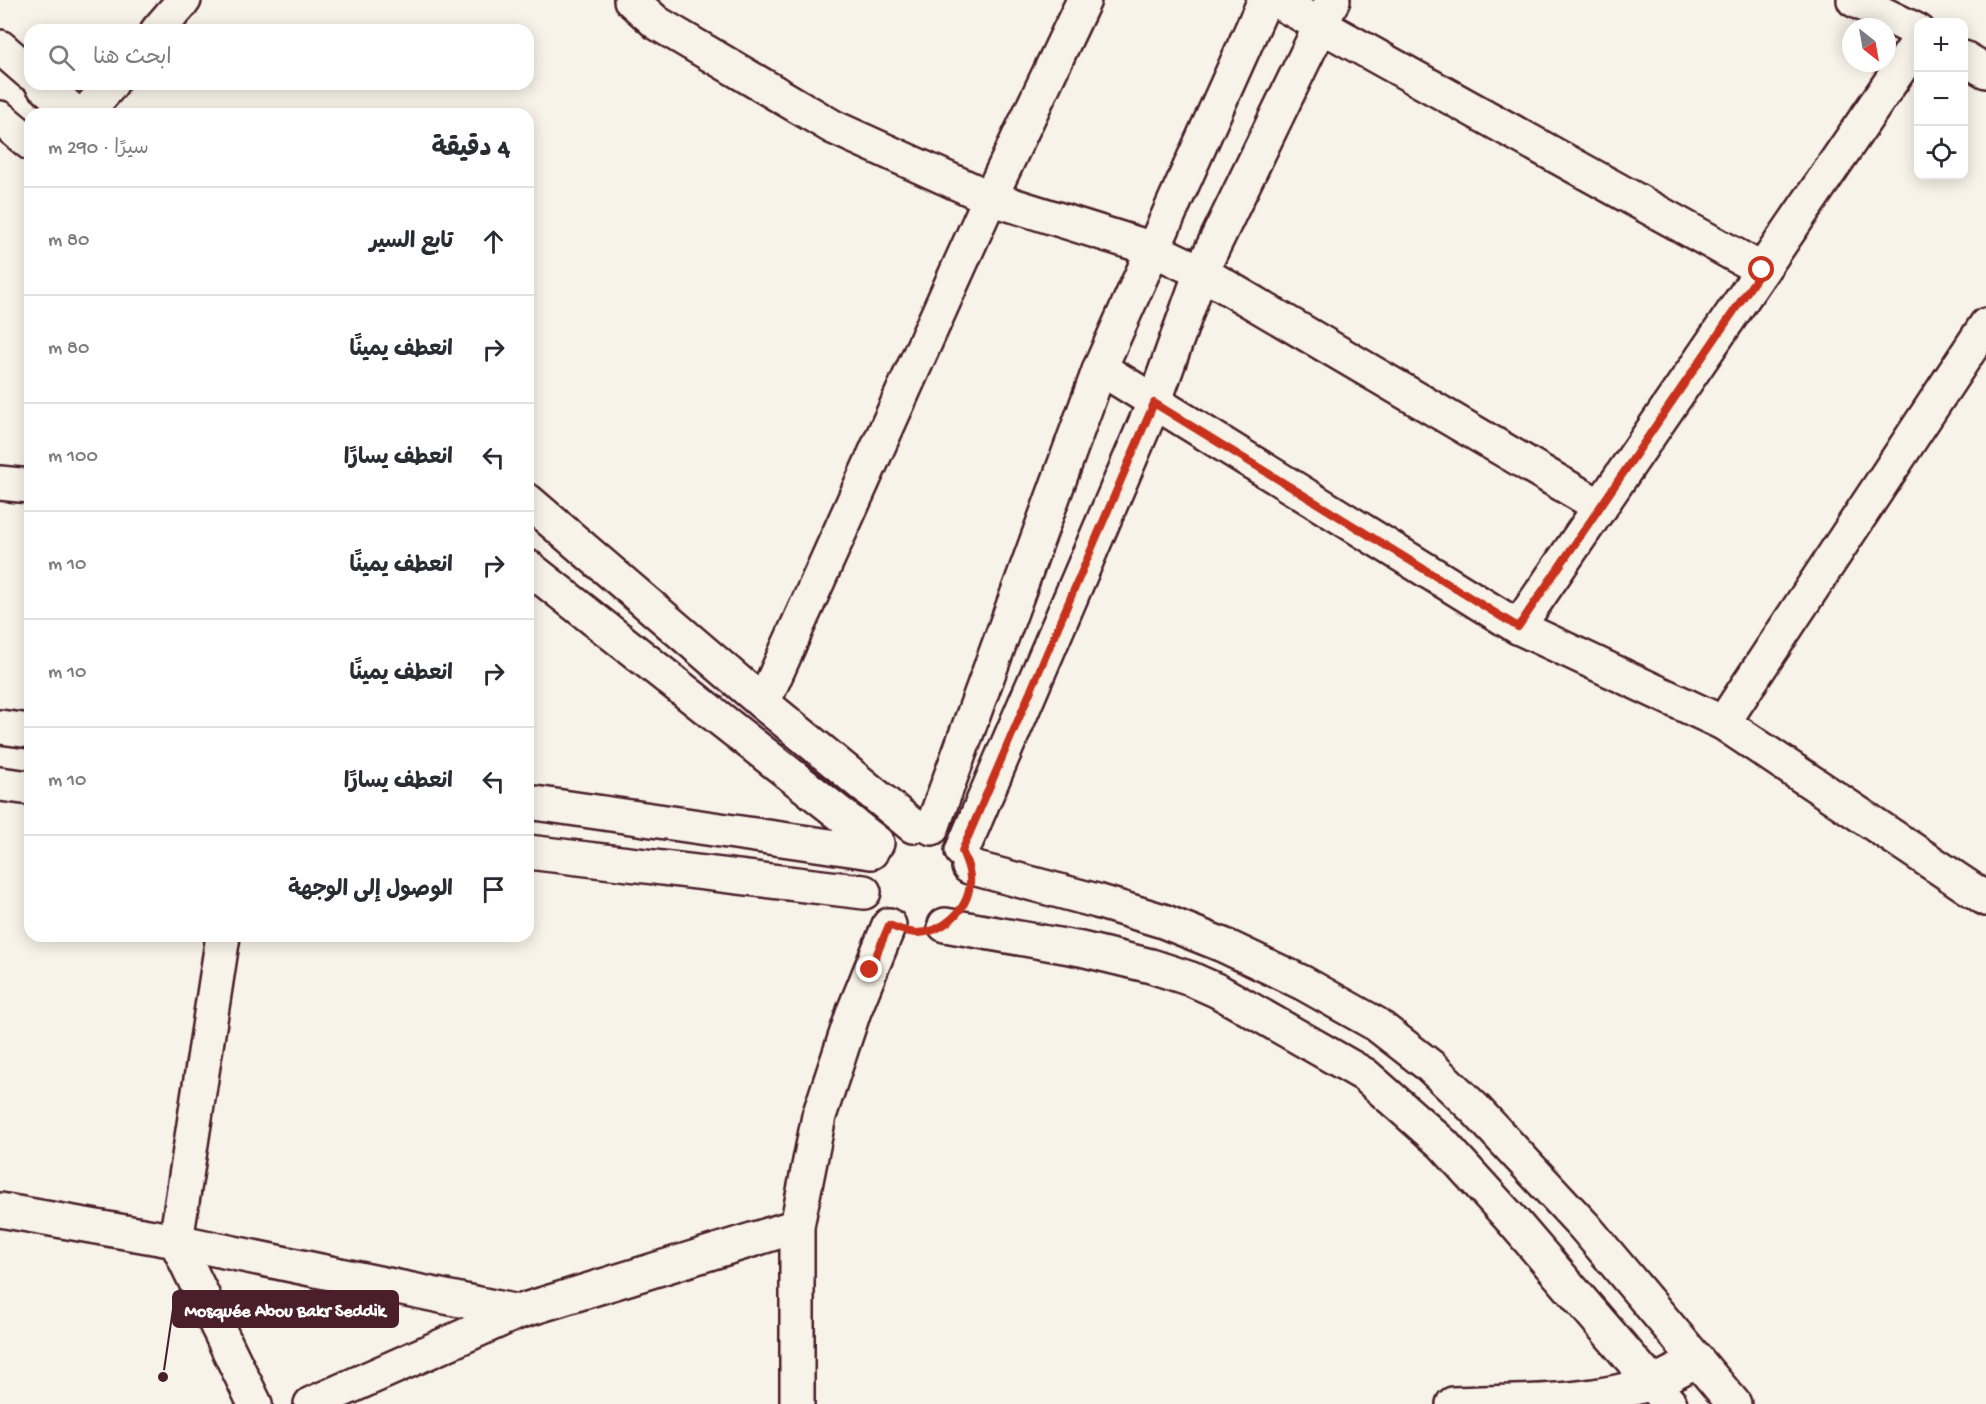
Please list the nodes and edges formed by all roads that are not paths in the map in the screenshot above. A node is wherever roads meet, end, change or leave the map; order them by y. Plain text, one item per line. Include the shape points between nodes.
1 (184, 0) edge
2 (1084, 0) edge
3 (1265, 0) edge
4 (1275, 0) edge
5 (1854, 0) edge
6 (634, 1) edge
7 (1327, 13) edge
8 (163, 24) edge
9 (1914, 29) edge
10 (0, 47) edge
11 (1914, 48) edge
12 (1968, 60) edge
13 (24, 68) edge
14 (1986, 71) edge
15 (49, 90) edge
16 (106, 90) edge
17 (69, 108) edge
18 (90, 108) edge
19 (0, 118) edge
20 (24, 139) edge
21 (990, 198) junction
22 (1153, 249) junction
23 (1762, 270) junction
24 (1202, 272) junction
25 (1986, 325) edge
26 (1100, 368) junction
27 (1154, 403) junction
28 (534, 506) edge
29 (1601, 507) junction
30 (534, 572) edge
31 (1518, 627) junction
32 (764, 703) junction
33 (1724, 723) junction
34 (0, 727) edge
35 (24, 730) edge
36 (0, 784) edge
37 (24, 787) edge
38 (534, 803) edge
39 (922, 827) junction
40 (874, 847) junction
41 (534, 853) edge
42 (966, 859) junction
43 (1982, 887) edge
44 (864, 892) junction
45 (889, 925) junction
46 (945, 925) junction
47 (222, 942) edge
48 (0, 1210) edge
49 (797, 1226) junction
50 (176, 1240) junction
51 (518, 1312) junction
52 (1697, 1360) junction
53 (1661, 1393) edge
54 (255, 1404) edge
55 (312, 1404) edge
56 (797, 1404) edge
57 (1453, 1404) edge
58 (1734, 1404) edge

1 - 8 street
2 - 21 street
3 - 22 street
4 - 7 street
5 - 9 street
6 - 21 street via 657,23 833,127
7 - 23 street
7 - 24 street
10 - 13 street
11 - 23 street
12 - 14 street
15 - 17 street
16 - 18 street
19 - 20 street
21 - 22 street
21 - 32 street
22 - 24 street
22 - 26 street
23 - 29 street
24 - 27 street
24 - 29 street
25 - 33 street
26 - 27 street
26 - 39 street
27 - 31 street
27 - 42 street
28 - 32 street
29 - 31 street
30 - 40 street
31 - 33 street
32 - 39 street
33 - 43 street
34 - 35 street
36 - 37 street
38 - 40 street
39 - 40 street via 893,831
39 - 42 street via 950,837
40 - 44 street via 865,865
41 - 44 street
42 - 46 street via 970,884 966,900
42 - 52 street via 1163,921 1224,945 1376,1024 1430,1066 1475,1109 1584,1226
44 - 45 street via 878,917
45 - 46 street via 917,933
45 - 49 street via 819,1116
46 - 53 street via 1082,950 1191,979 1365,1075 1443,1144
47 - 50 street
48 - 50 street
49 - 51 street
49 - 56 street
50 - 51 street
50 - 54 street
51 - 55 street
52 - 53 street
52 - 58 street
53 - 57 street via 1625,1390 1570,1399

